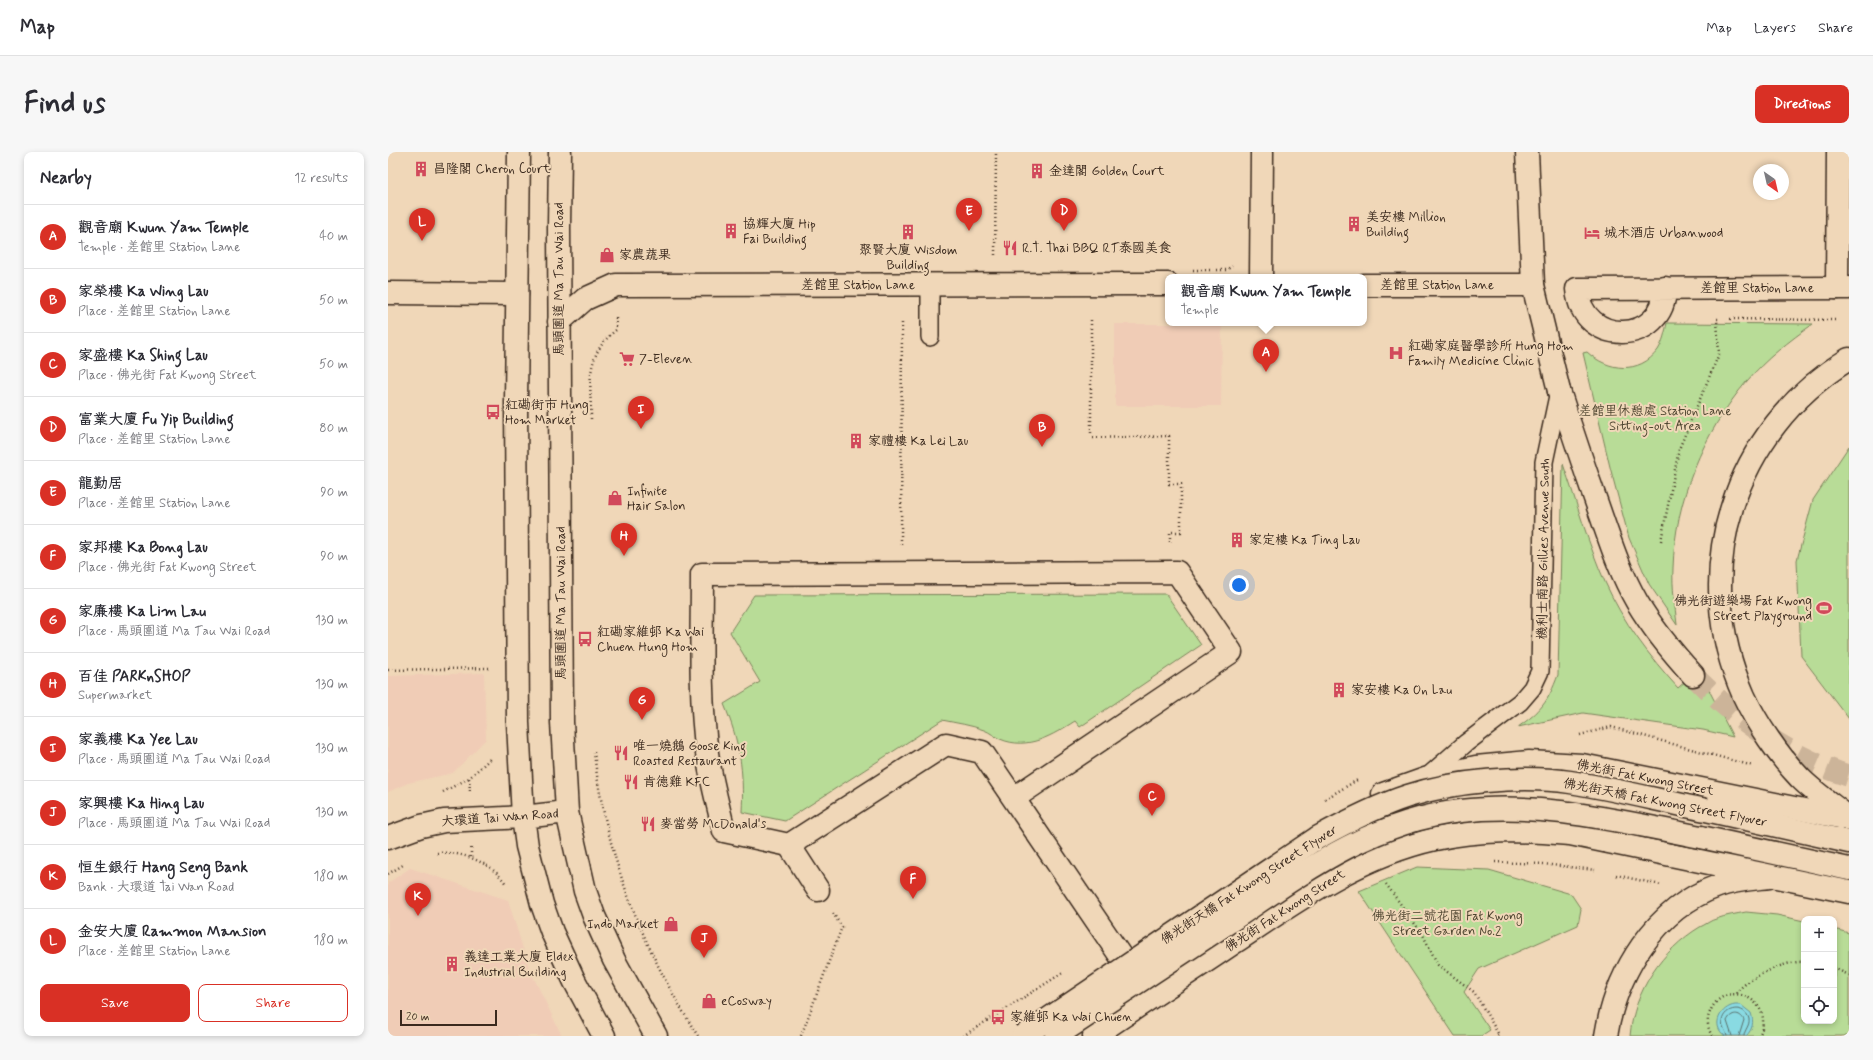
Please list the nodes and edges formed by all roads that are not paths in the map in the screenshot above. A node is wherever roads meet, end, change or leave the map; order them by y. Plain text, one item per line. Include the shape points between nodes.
1 (519, 152) edge
2 (560, 152) edge
3 (1262, 152) edge
4 (1527, 152) edge
5 (1838, 152) edge
6 (1262, 274) edge
7 (1165, 284) edge
8 (930, 285) junction
9 (1367, 285) edge
10 (1533, 285) junction
11 (1665, 288) dead end
12 (1843, 288) edge
13 (388, 293) edge
14 (517, 294) junction
15 (559, 322) junction
16 (930, 337) dead end
17 (1849, 359) edge
18 (1559, 391) junction
19 (1693, 675) tunnel mouth
20 (1425, 779) junction
21 (1014, 798) junction
22 (567, 812) junction
23 (523, 817) junction
24 (1849, 818) edge
25 (388, 838) edge
26 (1849, 842) edge
27 (789, 845) junction
28 (1849, 869) edge
29 (1769, 877) junction
30 (818, 890) road end
31 (1849, 892) edge
32 (1128, 967) junction
33 (1082, 989) junction
34 (1031, 1032) edge
35 (1104, 1033) edge
36 (604, 1036) edge
37 (656, 1036) edge
38 (1012, 1036) edge
39 (1056, 1036) edge
40 (1606, 1036) edge

1 - 14 main road
2 - 15 main road, 馬頭圍道 Ma Tau Wai Road
3 - 6 main road
4 - 10 main road, 機利士南路 Gillies Avenue South
5 - 12 main road
7 - 8 main road, 差館里 Station Lane
8 - 15 main road, 差館里 Station Lane via 616,285 586,299
8 - 16 lane
9 - 10 main road, 差館里 Station Lane
10 - 18 main road, 機利士南路 Gillies Avenue South
11 - 12 main road, 差館里 Station Lane
13 - 14 main road
14 - 23 main road via 518,724
15 - 22 main road, 馬頭圍道 Ma Tau Wai Road via 562,722
17 - 24 main road via 1827,373 1794,402 1778,420 1750,461 1732,507 1726,531 1720,581 1725,641 1745,696 1778,750 1800,778
18 - 19 main road via 1623,574 1653,627
18 - 20 lane, 機利士南路 Gillies Avenue South via 1544,462 1540,671 1532,688 1520,702 1456,750
20 - 24 main road, 佛光街 Fat Kwong Street via 1476,767 1529,762 1582,764
20 - 32 main road, 佛光街 Fat Kwong Street via 1379,795 1336,818
21 - 27 main road via 982,752 946,744
21 - 27 main road via 1231,652 1177,572 702,574 704,728 712,780 724,831
21 - 32 main road
22 - 23 main road, 大環道 Tai Wan Road
22 - 37 main road, 馬頭圍道 Ma Tau Wai Road via 585,891 594,916 614,960
23 - 25 main road, 大環道 Tai Wan Road via 444,821
23 - 36 main road via 527,846 552,932
26 - 34 main road, 佛光街天橋 Fat Kwong Street Flyover, bridge via 1569,782 1518,779 1442,787 1408,796 1317,838
27 - 30 main road
28 - 39 main road, 佛光街天橋 Fat Kwong Street Flyover, bridge via 1700,837 1576,814 1523,808 1461,811 1403,823 1373,834 1321,861
29 - 31 main road, 佛光街 Fat Kwong Street
29 - 35 main road, 佛光街 Fat Kwong Street via 1570,834 1525,830 1480,832 1435,839 1391,851 1350,869 1310,892
29 - 40 main road via 1717,886 1688,901 1664,920 1640,950 1622,982
32 - 33 main road, 佛光街 Fat Kwong Street
33 - 34 main road, 佛光街 Fat Kwong Street
33 - 35 lane
34 - 38 main road, 佛光街 Fat Kwong Street

